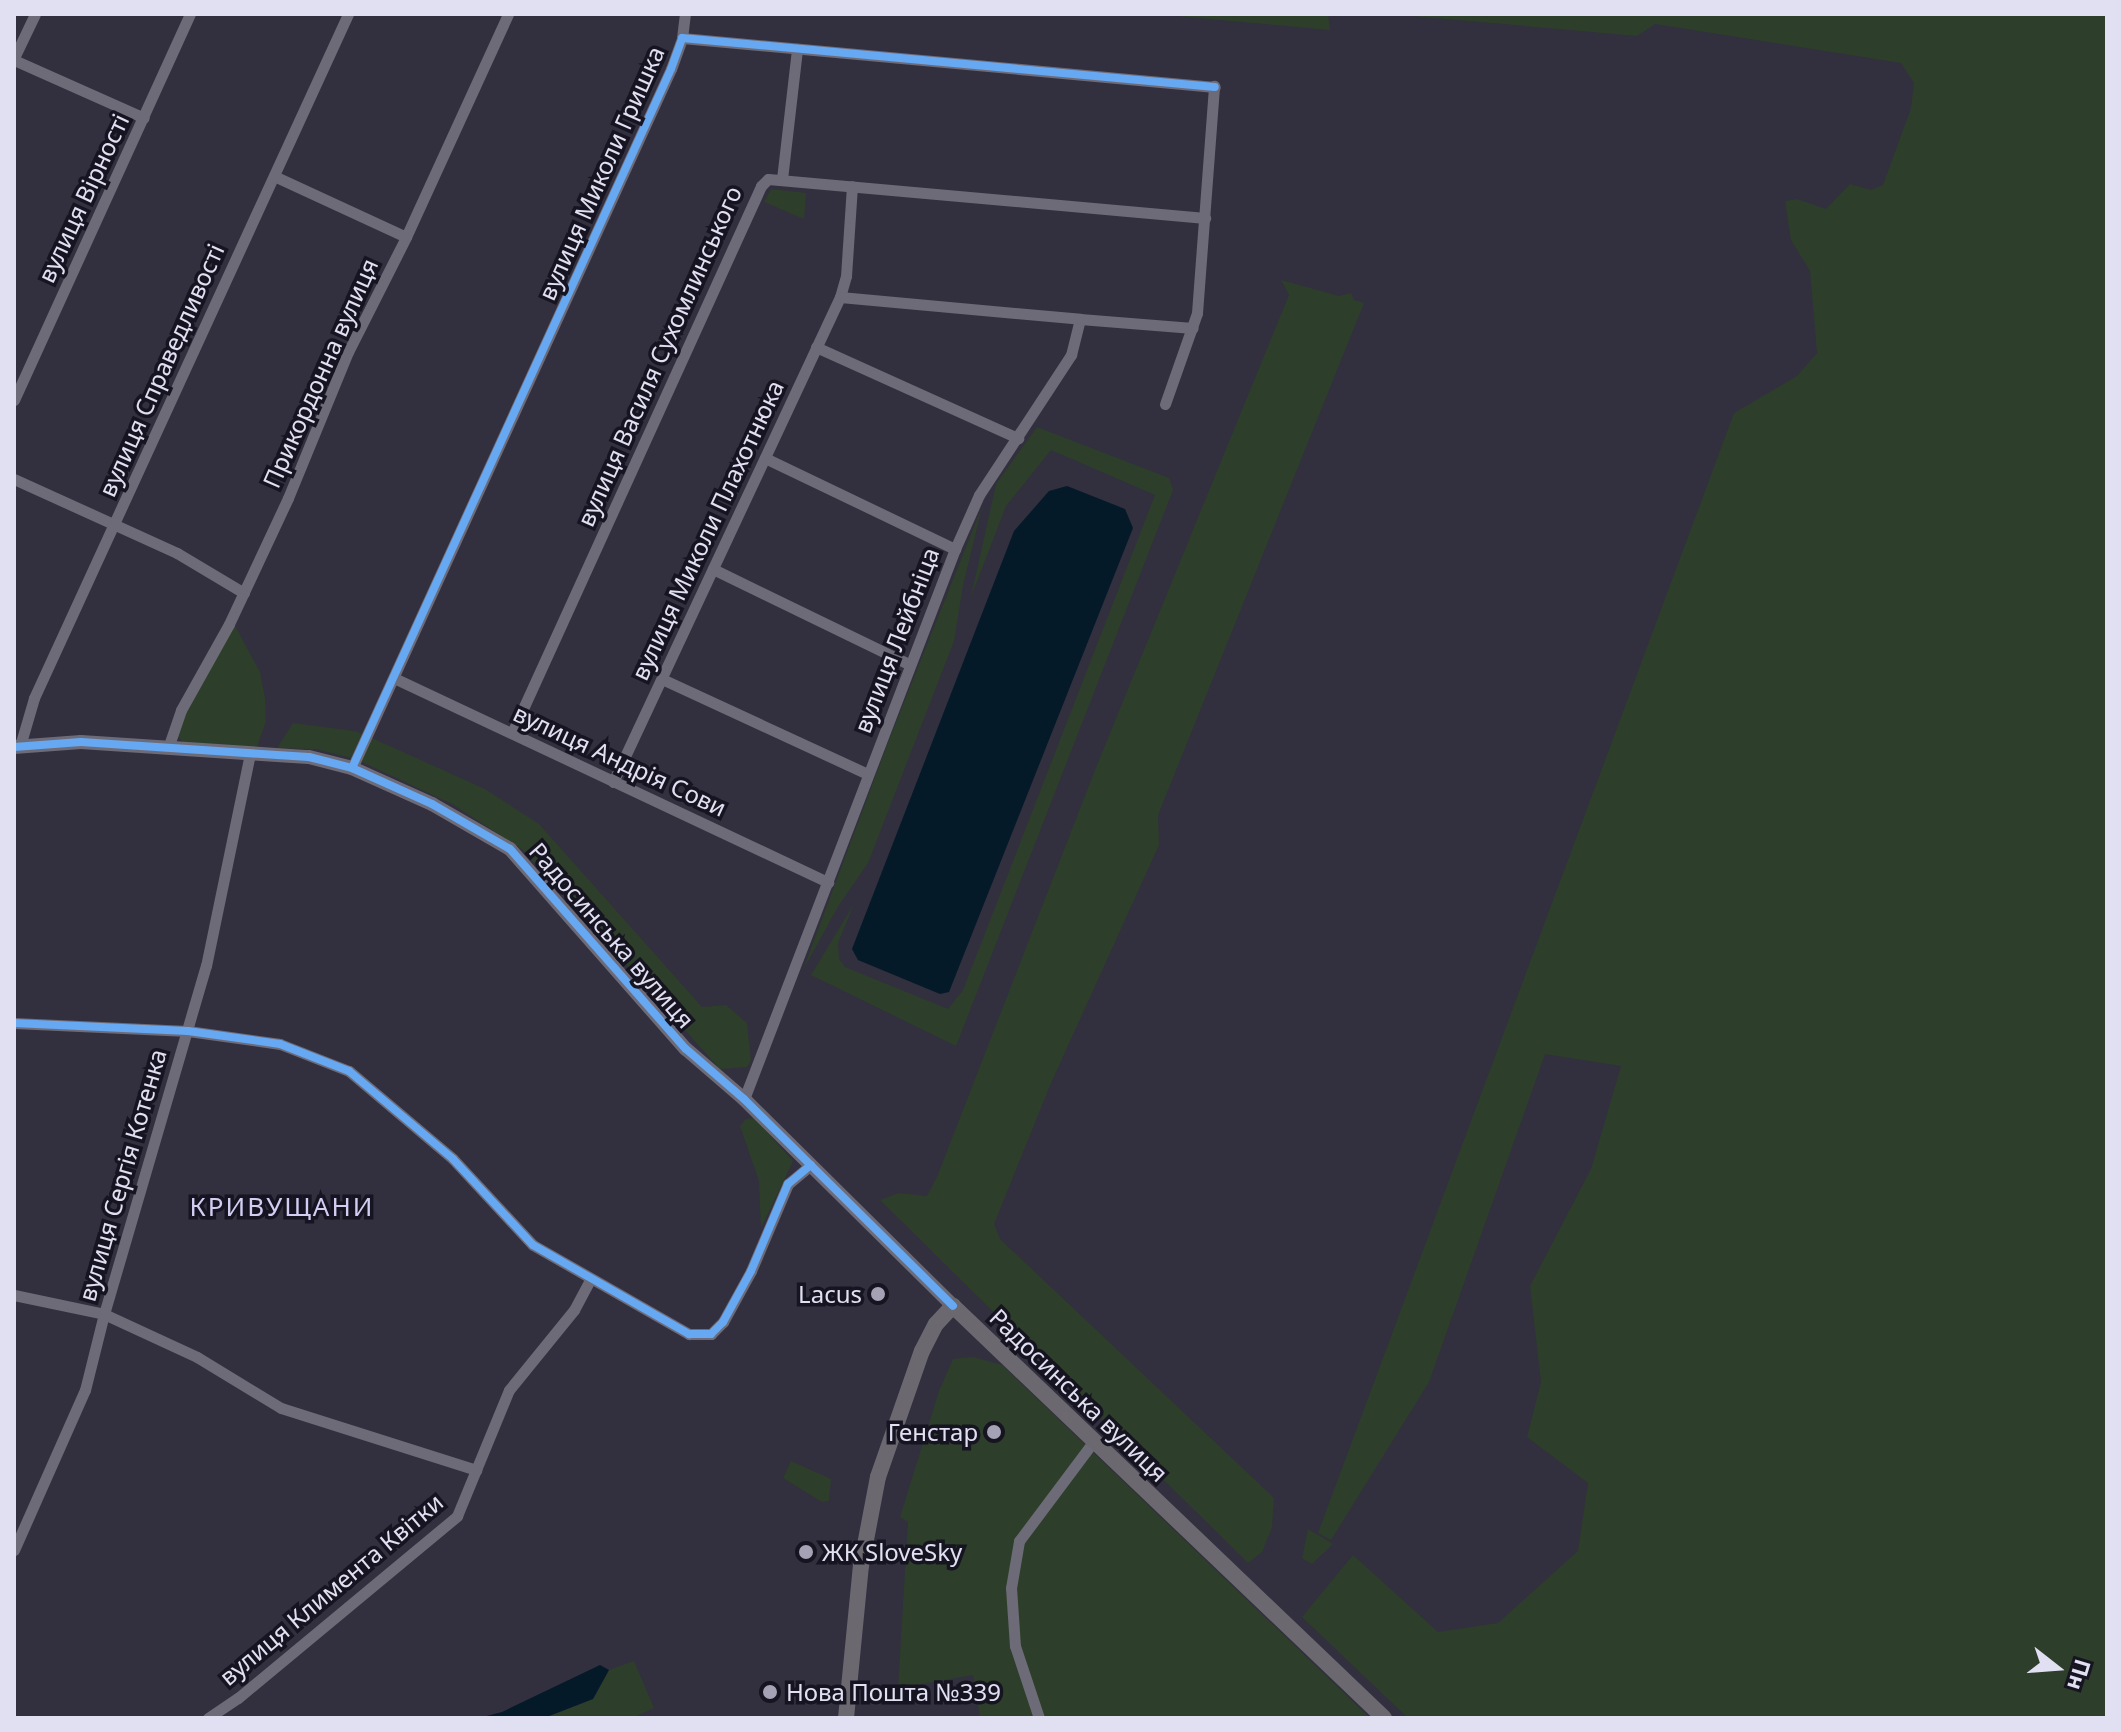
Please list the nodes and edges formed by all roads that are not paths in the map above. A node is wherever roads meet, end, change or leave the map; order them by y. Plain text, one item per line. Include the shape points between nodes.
1 (35, 14) edge
2 (190, 14) edge
3 (348, 14) edge
4 (508, 14) edge
5 (685, 14) edge
6 (682, 38) junction
7 (797, 49) junction
8 (14, 59) edge
9 (144, 118) junction
10 (274, 176) junction
11 (782, 179) junction
12 (852, 186) junction
13 (1205, 218) junction
14 (406, 237) junction
15 (840, 297) junction
16 (1080, 319) junction
17 (1193, 328) junction
18 (816, 347) junction
19 (14, 400) edge
20 (1165, 404) dead end
21 (1018, 438) junction
22 (765, 458) junction
23 (14, 479) edge
24 (115, 525) junction
25 (955, 549) junction
26 (713, 569) junction
27 (244, 593) junction
28 (909, 664) junction
29 (394, 678) junction
30 (662, 679) junction
31 (512, 733) junction
32 (17, 747) edge
33 (168, 748) junction
34 (250, 754) junction
35 (352, 768) junction
36 (868, 774) junction
37 (613, 782) junction
38 (828, 882) junction
39 (14, 1023) edge
40 (188, 1031) junction
41 (744, 1099) junction
42 (811, 1165) junction
43 (590, 1280) junction
44 (14, 1295) edge
45 (953, 1306) junction
46 (104, 1314) junction
47 (1093, 1442) junction
48 (476, 1470) junction
49 (14, 1550) edge
50 (208, 1718) edge
51 (846, 1718) edge
52 (1039, 1718) edge
53 (1384, 1718) edge

1 - 8 street
2 - 9 street, вулиця Вірності
3 - 10 street, вулиця Справедливості
4 - 14 street, Прикордонна вулиця
5 - 6 street
6 - 7 street, вулиця Миколи Гришка
6 - 29 street, вулиця Миколи Гришка
7 - 11 street
7 - 13 street, вулиця Миколи Гришка via 1214,86
8 - 9 street
9 - 19 street, вулиця Вірності
10 - 14 street
10 - 24 street, вулиця Справедливості
11 - 12 street
11 - 31 street, вулиця Василя Сухомлинського via 768,179 761,186
12 - 13 street
12 - 15 street, вулиця Миколи Плахотнюка
13 - 17 street
14 - 27 street, Прикордонна вулиця via 348,352
15 - 16 street
15 - 18 street, вулиця Миколи Плахотнюка
16 - 17 street
16 - 21 street, вулиця Лейбніца via 1071,355
17 - 20 street
18 - 21 street
18 - 22 street, вулиця Миколи Плахотнюка
21 - 25 street, вулиця Лейбніца via 979,495
22 - 25 street
22 - 26 street, вулиця Миколи Плахотнюка
23 - 24 street
24 - 27 street via 177,553
24 - 32 street, вулиця Справедливості via 34,698
25 - 28 street, вулиця Лейбніца
26 - 28 street
26 - 30 street, вулиця Миколи Плахотнюка
27 - 33 street, Прикордонна вулиця via 194,684
28 - 36 street, вулиця Лейбніца
29 - 31 street, вулиця Андрія Сови
29 - 35 street, вулиця Миколи Гришка
30 - 36 street
30 - 37 street, вулиця Миколи Плахотнюка
31 - 37 street, вулиця Андрія Сови
32 - 33 street, Радосинська вулиця via 81,742
33 - 34 street, Радосинська вулиця
34 - 35 street, Радосинська вулиця via 309,757
34 - 40 street, вулиця Сергія Котенка via 218,916
35 - 41 street, Радосинська вулиця via 432,804 510,849 686,1049
36 - 38 street, вулиця Лейбніца
37 - 38 street, вулиця Андрія Сови
38 - 41 street, вулиця Лейбніца
39 - 40 street
40 - 43 street via 280,1044 349,1071 453,1159 533,1245
40 - 46 street, вулиця Сергія Котенка
41 - 42 street, Радосинська вулиця
42 - 43 street via 788,1184 739,1296 711,1334 689,1334
42 - 45 street, Радосинська вулиця
43 - 48 street, вулиця Климента Квітки via 574,1310 509,1390
44 - 46 street
45 - 47 main road, Радосинська вулиця
45 - 51 main road via 922,1351 878,1477 861,1566
46 - 48 street via 197,1357 281,1408
46 - 49 street, вулиця Сергія Котенка via 85,1390
47 - 52 street via 1019,1541 1011,1588 1015,1646
47 - 53 main road, Радосинська вулиця
48 - 50 street, вулиця Климента Квітки via 466,1500 450,1523

